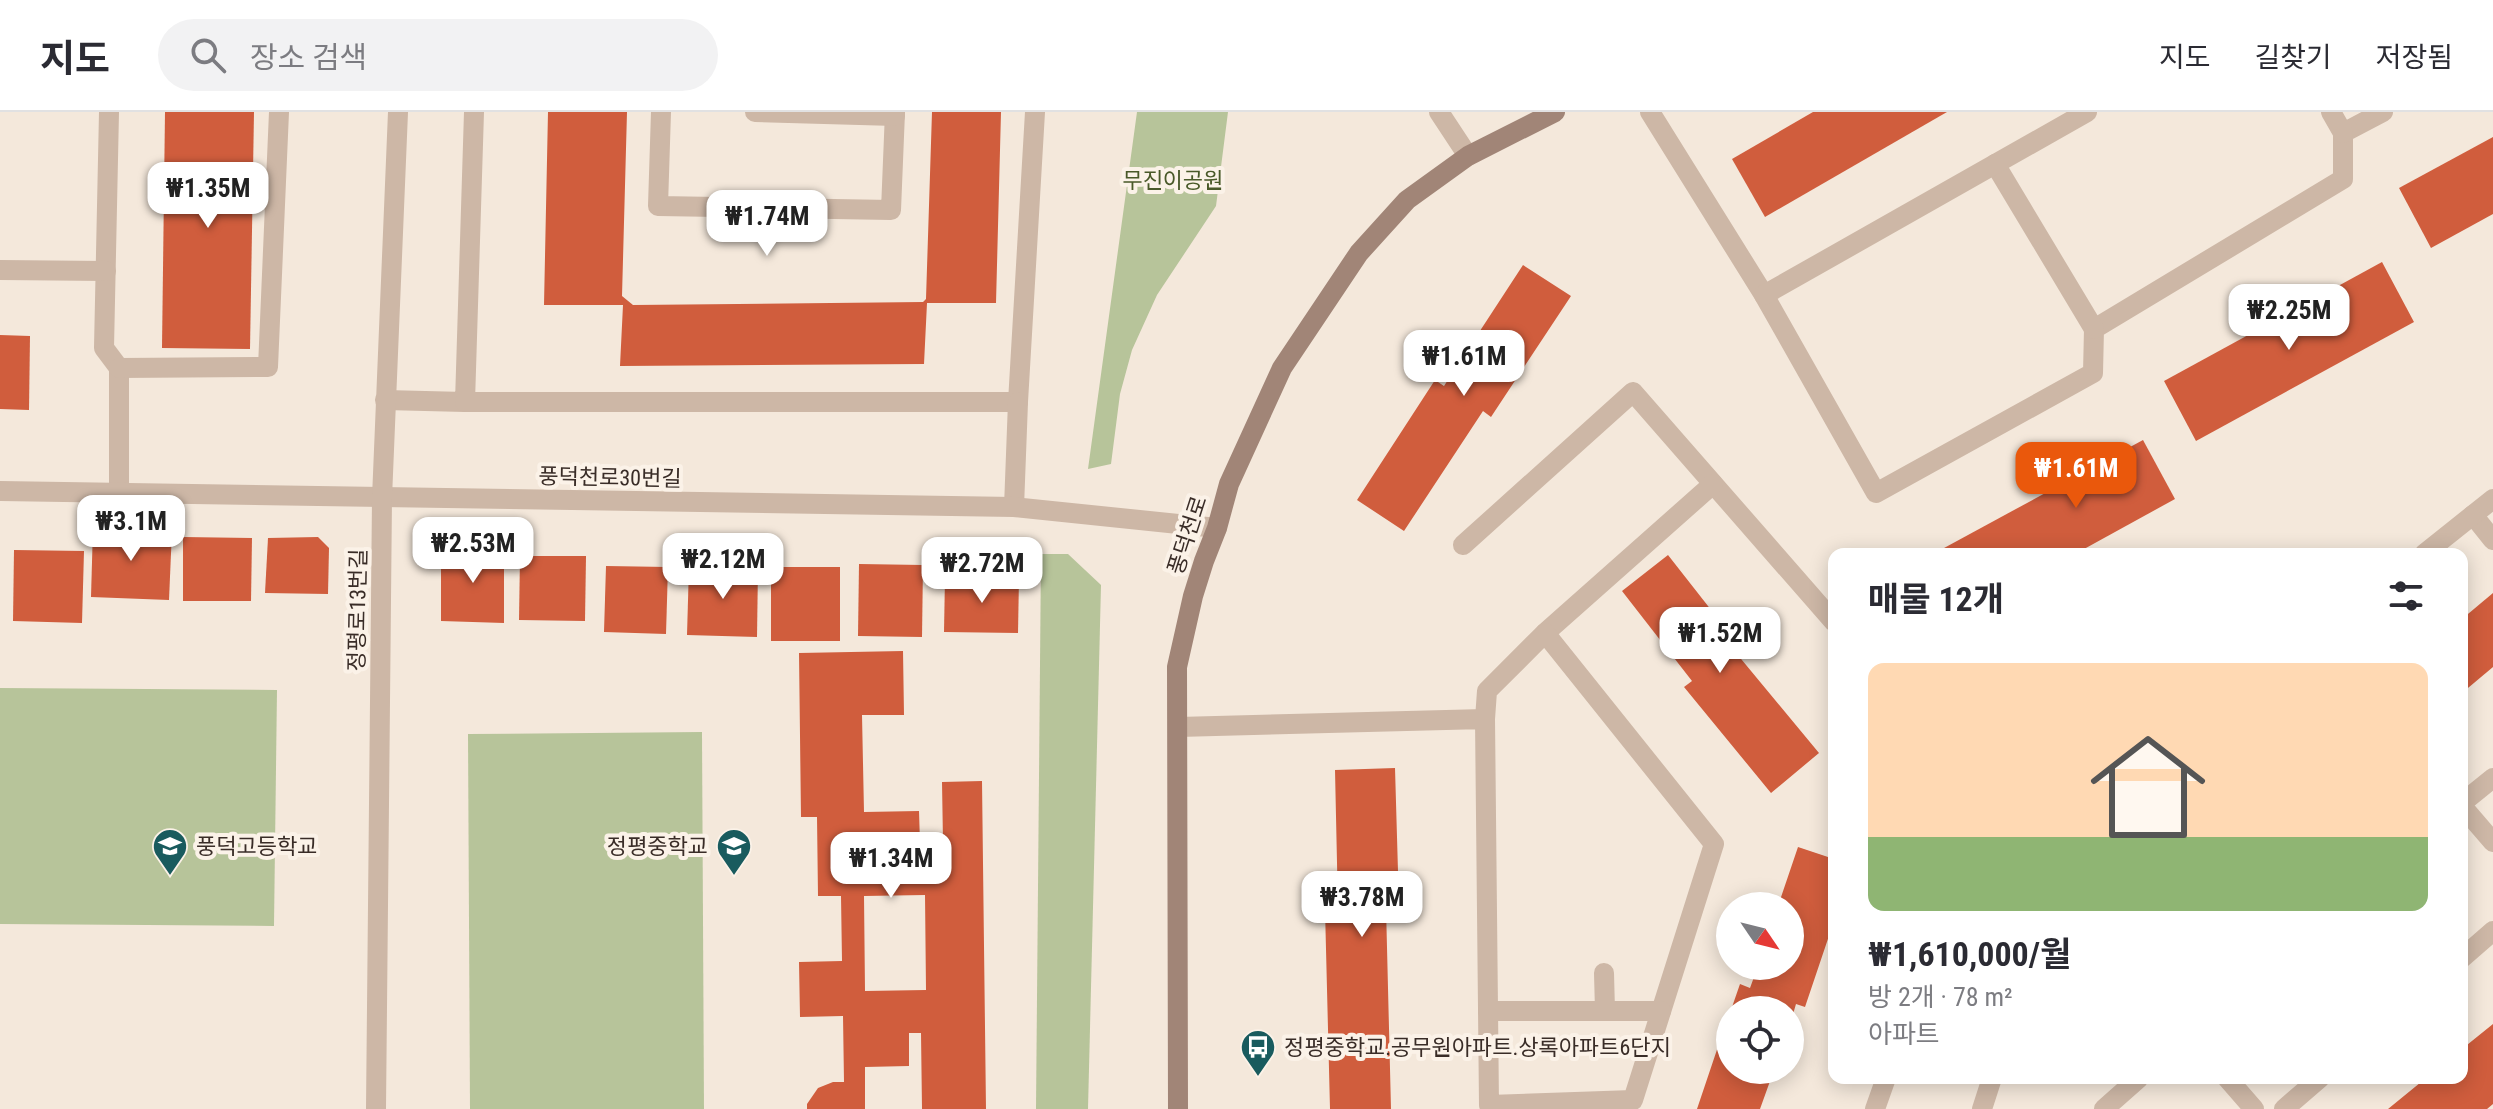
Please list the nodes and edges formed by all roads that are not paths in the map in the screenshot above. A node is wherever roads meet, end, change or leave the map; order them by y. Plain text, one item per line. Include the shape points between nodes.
1 (109, 112) edge
2 (279, 112) edge
3 (398, 112) edge
4 (474, 112) edge
5 (661, 112) edge
6 (755, 112) edge
7 (1035, 112) edge
8 (1439, 112) edge
9 (1555, 112) edge
10 (1650, 112) edge
11 (2087, 112) edge
12 (2331, 112) edge
13 (2383, 112) edge
14 (895, 114) edge
15 (2343, 133) junction
16 (1468, 156) junction
17 (1995, 164) junction
18 (0, 270) edge
19 (106, 271) junction
20 (1764, 295) junction
21 (2094, 329) junction
22 (119, 368) junction
23 (385, 400) junction
24 (465, 402) junction
25 (1018, 402) junction
26 (1713, 484) junction
27 (0, 491) edge
28 (119, 493) junction
29 (382, 498) junction
30 (2493, 499) edge
31 (1014, 507) junction
32 (2473, 515) junction
33 (1217, 528) junction
34 (2493, 540) edge
35 (1463, 545) dead end
36 (2432, 548) edge
37 (1828, 615) edge
38 (1545, 633) junction
39 (1485, 719) junction
40 (1178, 727) junction
41 (2493, 778) edge
42 (2468, 800) edge
43 (2468, 812) edge
44 (2493, 842) edge
45 (2493, 931) edge
46 (2468, 953) edge
47 (1604, 973) dead end
48 (1488, 1011) junction
49 (1605, 1011) junction
50 (1661, 1011) junction
51 (1884, 1084) edge
52 (1990, 1084) edge
53 (2132, 1084) edge
54 (2232, 1084) edge
55 (2313, 1084) edge
56 (1634, 1104) edge
57 (376, 1109) edge
58 (1178, 1109) edge
59 (1875, 1109) edge
60 (1982, 1109) edge
61 (2104, 1109) edge
62 (2254, 1109) edge
63 (2284, 1109) edge

1 - 19 street
2 - 22 street via 268,367
3 - 23 street, 정평로13번길
4 - 24 street
5 - 14 street via 658,206 876,210 891,210
6 - 14 street
7 - 25 street
8 - 16 street
9 - 16 main road, 풍덕천로
10 - 20 street
11 - 17 street
12 - 15 street
13 - 15 street
15 - 21 street via 2343,179
16 - 33 main road, 풍덕천로 via 1407,200 1359,253 1282,368 1229,484
17 - 20 street
17 - 21 street
18 - 19 street
19 - 22 street via 104,348
20 - 21 street via 1876,493 2093,373
22 - 28 street
23 - 24 street
23 - 29 street, 정평로13번길
24 - 25 street
25 - 31 street
26 - 35 street via 1633,392
26 - 37 street
26 - 38 street
27 - 28 street, 풍덕천로30번길
28 - 29 street, 풍덕천로30번길
29 - 31 street, 풍덕천로30번길
29 - 57 street, 정평로13번길
30 - 32 street
31 - 33 street, 풍덕천로30번길
32 - 34 street
32 - 36 street
33 - 40 main road, 풍덕천로 via 1193,596 1177,667
38 - 39 street via 1487,691
38 - 50 street via 1714,844
39 - 40 street
39 - 48 street
40 - 58 main road, 풍덕천로
41 - 42 street
43 - 44 street
45 - 46 street
47 - 49 street
48 - 49 street
48 - 56 street via 1489,1105
49 - 50 street
50 - 56 street
51 - 59 street
52 - 60 street
53 - 61 street
54 - 62 street
55 - 63 street

